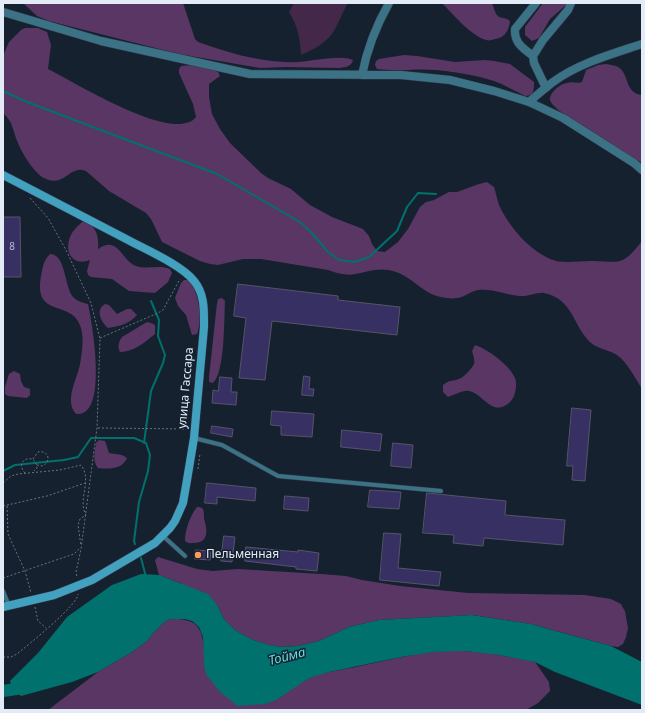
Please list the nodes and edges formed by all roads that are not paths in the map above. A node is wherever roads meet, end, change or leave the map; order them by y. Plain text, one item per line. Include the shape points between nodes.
1 (389, 3) edge
2 (536, 3) edge
3 (571, 3) edge
4 (3, 12) edge
5 (642, 44) edge
6 (533, 56) junction
7 (362, 75) junction
8 (546, 88) junction
9 (529, 102) junction
10 (642, 170) edge
11 (3, 175) edge
12 (194, 434) junction
13 (441, 491) dead end
14 (162, 536) junction
15 (185, 556) dead end
16 (3, 590) edge
17 (6, 607) edge

1 - 7 street via 366,54
2 - 6 street via 515,29 519,45
3 - 6 street
4 - 7 street via 101,41 250,74
5 - 8 street via 572,70
6 - 8 street
7 - 9 street via 401,75 450,80
8 - 9 street
9 - 10 street via 563,118
11 - 12 main road, улица Гассара via 185,271 198,285 204,303 204,327
12 - 13 lane via 222,445 278,476
12 - 14 main road, улица Гассара via 183,503 175,521
14 - 15 lane
14 - 17 main road, улица Гассара via 155,543 78,586
16 - 17 lane

